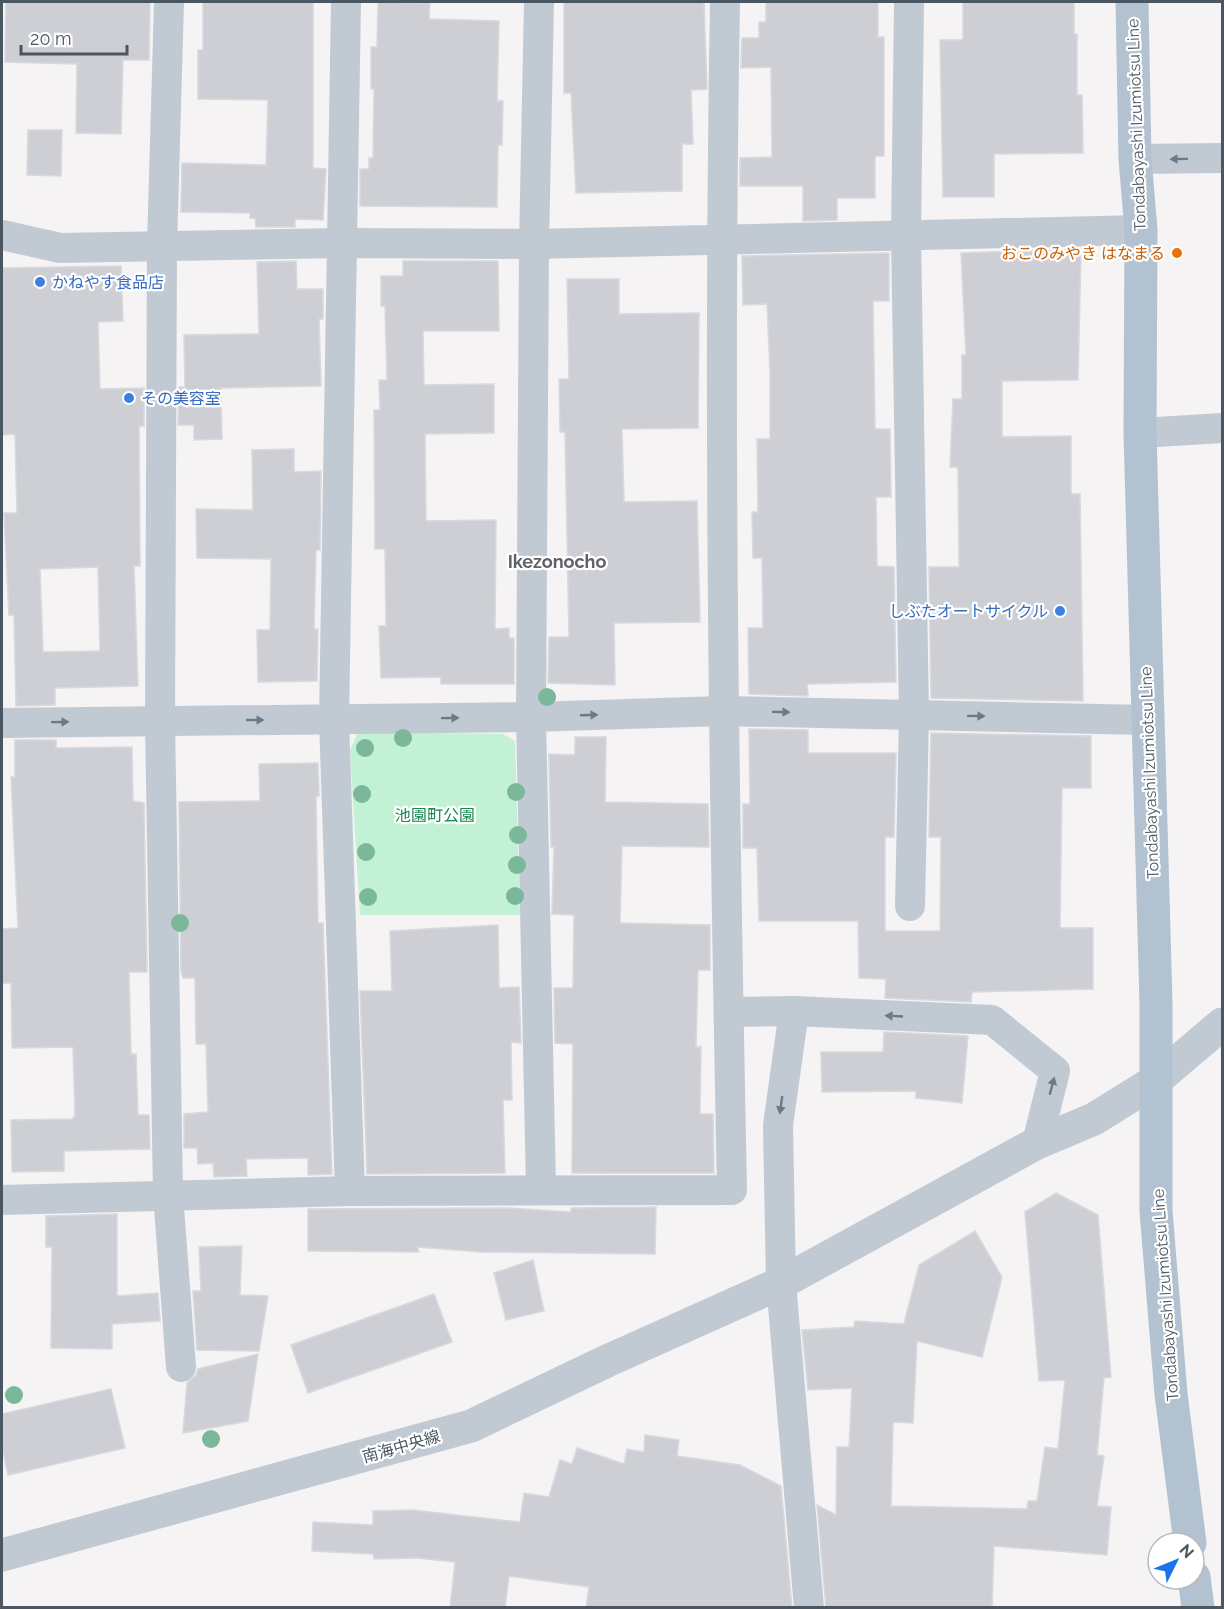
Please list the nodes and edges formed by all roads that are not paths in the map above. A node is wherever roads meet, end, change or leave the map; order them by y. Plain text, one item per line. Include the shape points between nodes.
1 (170, 2) edge
2 (346, 2) edge
3 (539, 2) edge
4 (725, 2) edge
5 (909, 2) edge
6 (1132, 2) edge
7 (1222, 158) edge
8 (1135, 159) junction
9 (1141, 230) junction
10 (2, 235) edge
11 (906, 236) junction
12 (721, 238) junction
13 (342, 243) junction
14 (534, 244) junction
15 (162, 247) junction
16 (1222, 428) edge
17 (1140, 433) junction
18 (723, 711) junction
19 (914, 715) junction
20 (531, 717) junction
21 (334, 720) junction
22 (1146, 720) junction
23 (160, 721) junction
24 (2, 723) edge
25 (910, 906) dead end
26 (794, 1011) junction
27 (729, 1012) junction
28 (1222, 1024) edge
29 (1155, 1080) junction
30 (1037, 1143) junction
31 (541, 1189) junction
32 (350, 1191) junction
33 (168, 1194) junction
34 (2, 1200) edge
35 (781, 1284) junction
36 (181, 1367) dead end
37 (1188, 1531) edge
38 (2, 1555) edge
39 (1196, 1591) edge
40 (809, 1608) edge
41 (1198, 1608) edge

1 - 15 street
2 - 13 street
3 - 14 street
4 - 12 street
5 - 11 street
6 - 8 main road, Tondabayashi Izumiotsu Line
7 -> 8 street
8 - 9 main road, Tondabayashi Izumiotsu Line
9 - 11 street
9 - 17 main road, Tondabayashi Izumiotsu Line
10 - 15 street via 60,248
11 - 12 street
11 - 19 street
12 - 14 street
12 - 18 street
13 - 14 street
13 - 15 street
13 - 21 street
14 - 20 street
15 - 23 street
16 - 17 street
17 - 22 main road, Tondabayashi Izumiotsu Line
18 -> 19 street
20 -> 18 street
18 - 27 street
19 -> 22 street
19 - 25 street
21 -> 20 street
20 - 31 street
23 -> 21 street
21 - 32 street
22 - 29 main road, Tondabayashi Izumiotsu Line
24 -> 23 street
23 - 33 street
26 - 27 street
30 -> 26 street via 1056,1071 993,1020
26 -> 35 street via 778,1125
27 - 31 street via 732,1190
28 - 29 street
29 - 30 street, 南海中央線 via 1094,1119
29 - 37 main road, Tondabayashi Izumiotsu Line via 1156,1211 1171,1394
30 - 35 street, 南海中央線
31 - 32 street
32 - 33 street
33 - 34 street
33 - 36 street
35 - 38 street, 南海中央線 via 471,1426
35 - 40 street
39 - 41 main road

